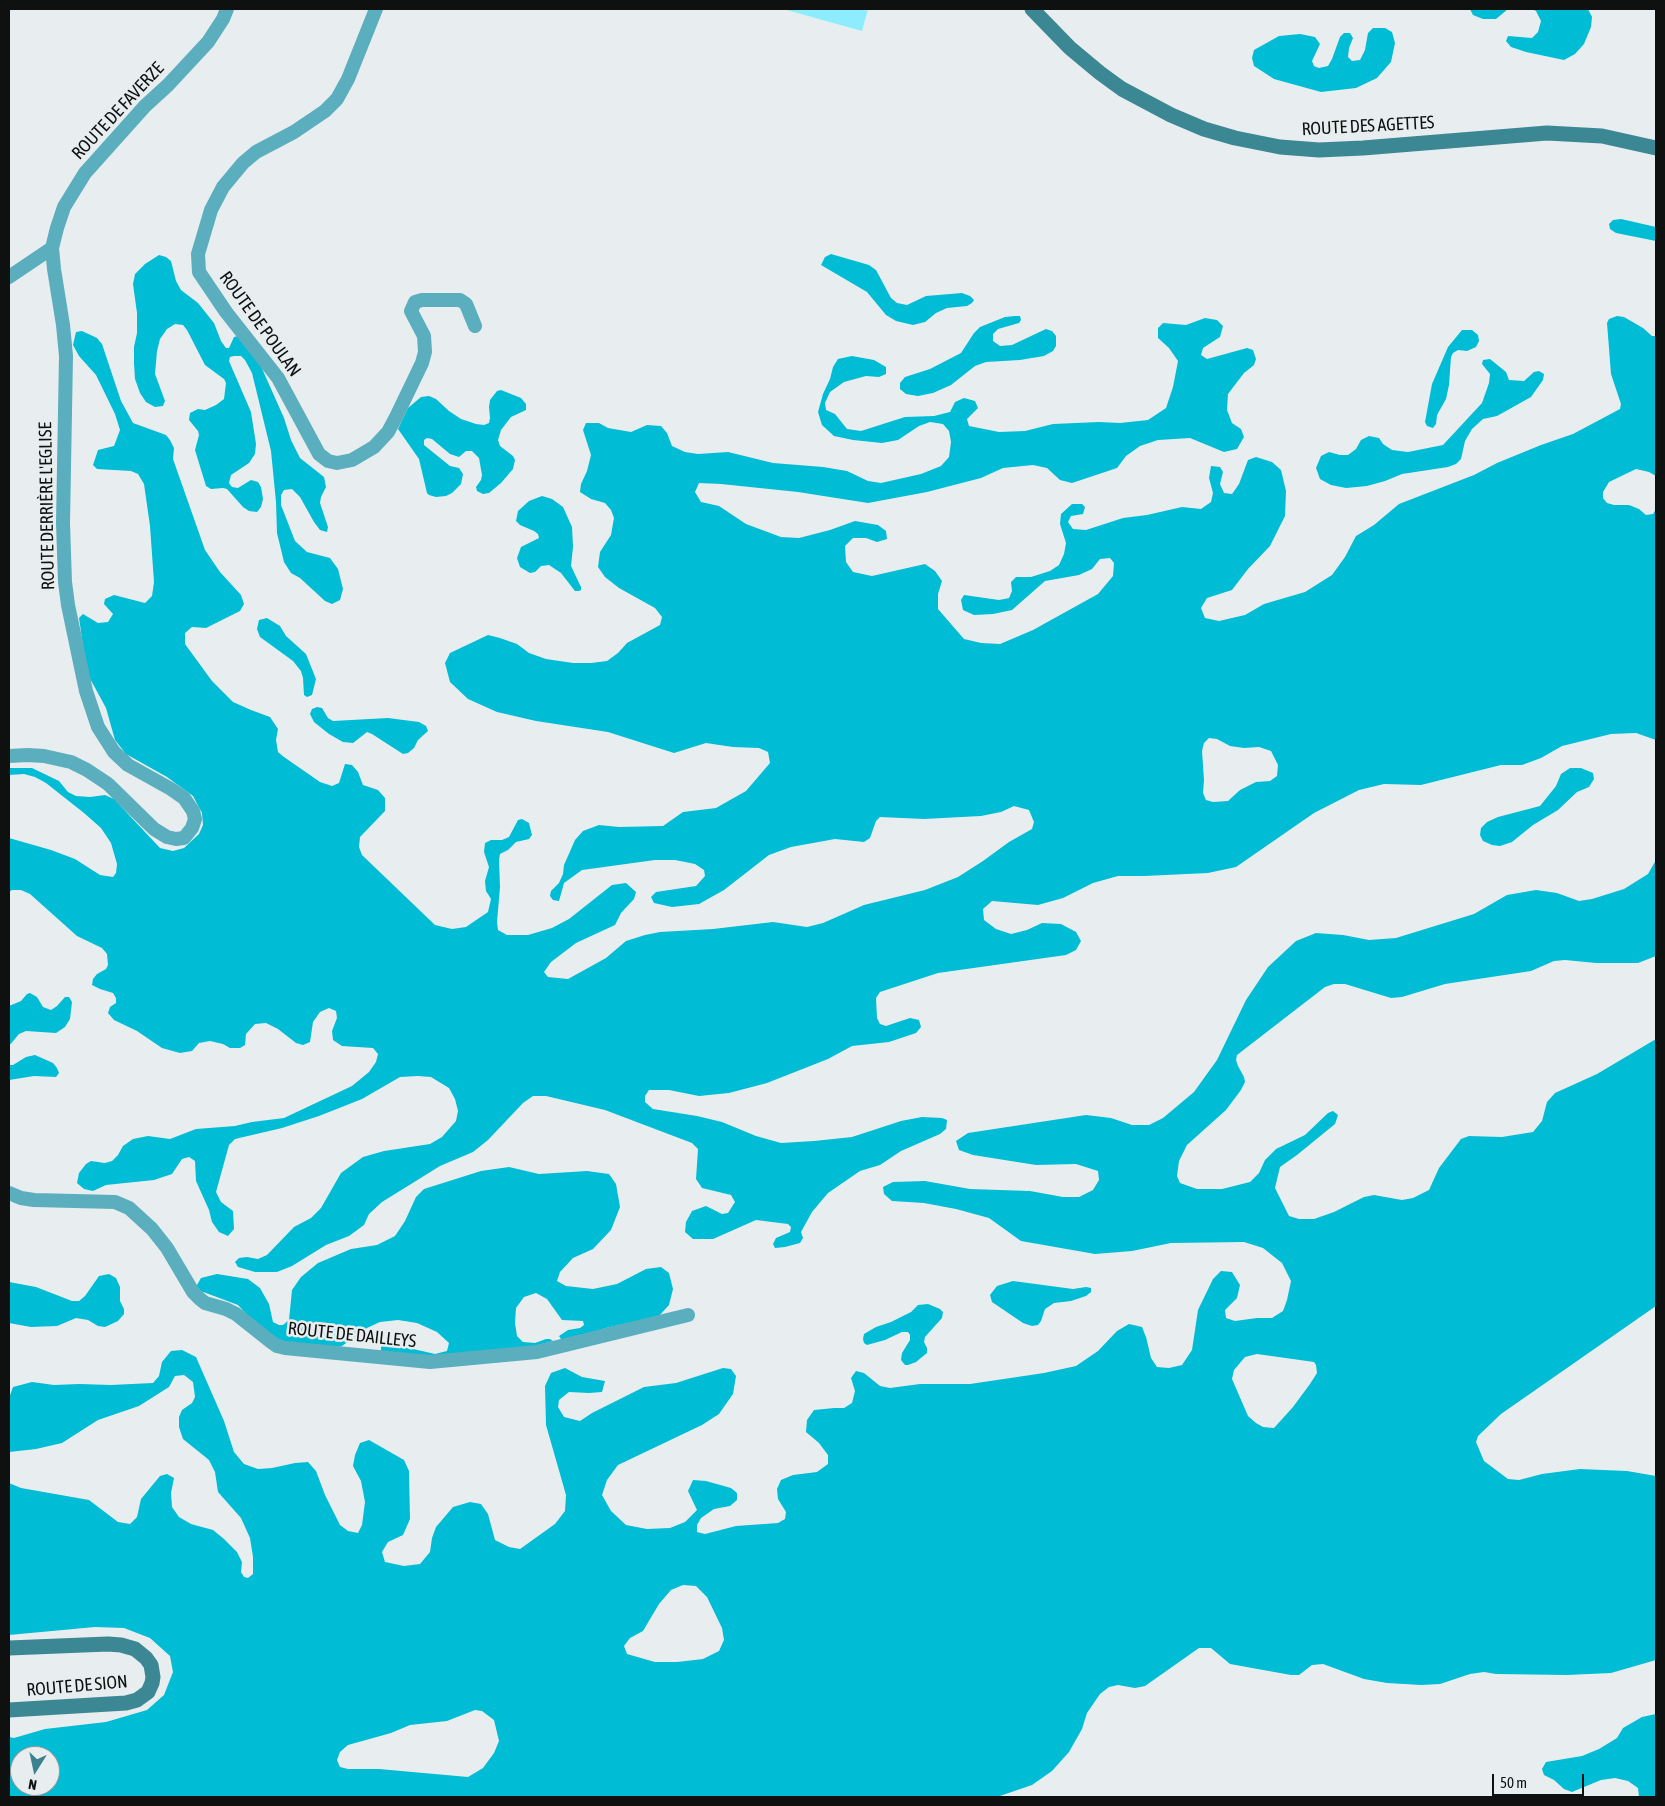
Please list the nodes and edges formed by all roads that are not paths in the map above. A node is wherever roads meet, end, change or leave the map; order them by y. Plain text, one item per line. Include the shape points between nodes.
1 (227, 9) edge
2 (376, 9) edge
3 (1032, 9) edge
4 (1656, 148) edge
5 (52, 248) junction
6 (9, 277) edge
7 (475, 326) dead end
8 (9, 756) edge
9 (9, 1194) edge
10 (688, 1315) dead end
11 (9, 1648) edge
12 (9, 1710) edge

1 - 5 street, ROUTE DE FAVERZE via 208,42 144,106 85,172 64,207
2 - 7 street, ROUTE DE POULAN via 337,99 325,111 256,152 222,187 211,210 198,254 199,272 278,378 319,454 337,463 352,460 374,447 396,417 425,352 424,336 411,311 415,302 460,300 466,304
3 - 4 street, ROUTE DES AGETTES via 1070,48 1122,89 1171,115 1235,138 1319,150 1547,133 1602,136
5 - 6 street
5 - 8 street, ROUTE DERRIÈRE L'EGLISE via 66,356 65,582 86,691 98,727 114,752 128,765 184,798 194,815 192,828 184,838 167,837 108,784 87,770 71,762 44,756
9 - 10 street, ROUTE DE DAILLEYS via 34,1200 114,1202 128,1208 152,1229 200,1299 226,1308 277,1346 285,1348 430,1362 537,1352
11 - 12 street, ROUTE DE SION via 121,1645 135,1649 146,1658 153,1676 148,1692 132,1702

